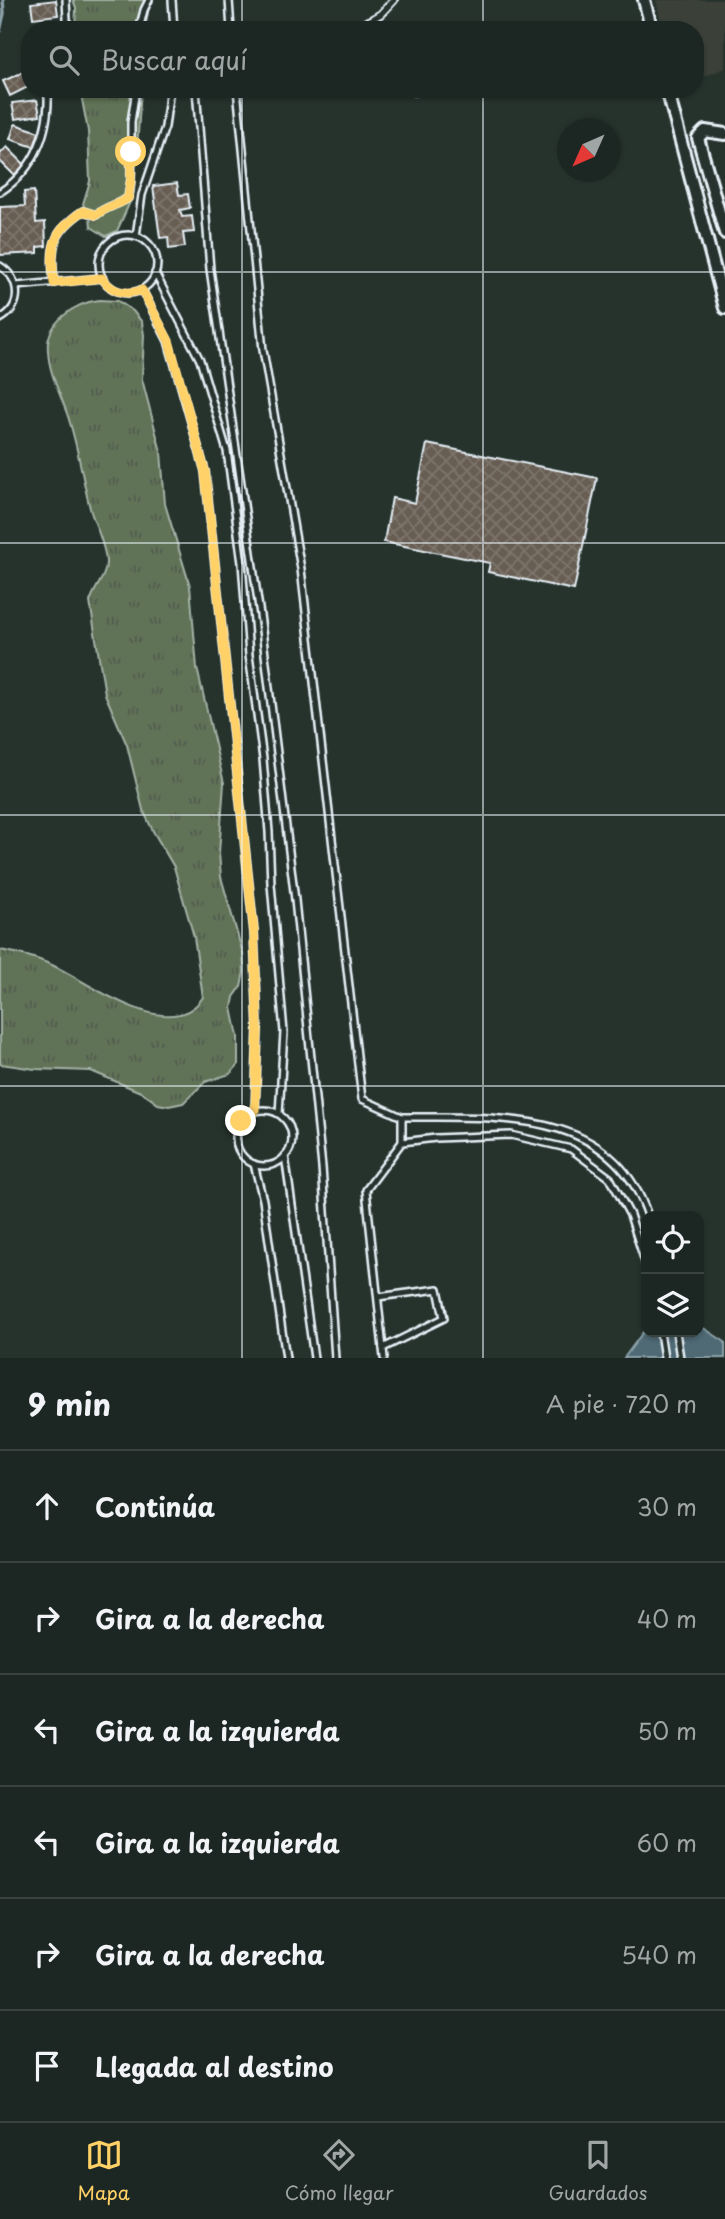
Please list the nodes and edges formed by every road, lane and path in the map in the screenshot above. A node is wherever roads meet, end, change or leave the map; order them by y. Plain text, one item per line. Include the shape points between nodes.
1 (66, 0) edge
2 (149, 0) edge
3 (172, 0) edge
4 (229, 0) edge
5 (394, 0) edge
6 (644, 0) edge
7 (67, 21) edge
8 (141, 21) edge
9 (173, 21) edge
10 (230, 21) edge
11 (369, 21) edge
12 (650, 21) edge
13 (48, 98) edge
14 (135, 98) edge
15 (169, 98) edge
16 (197, 98) edge
17 (238, 98) edge
18 (669, 98) edge
19 (725, 134) edge
20 (0, 192) edge
21 (725, 233) edge
22 (136, 236) junction
23 (0, 266) edge
24 (155, 272) junction
25 (102, 278) junction
26 (54, 283) junction
27 (16, 286) junction
28 (142, 290) junction
29 (725, 307) edge
30 (0, 320) edge
31 (255, 1111) junction
32 (279, 1114) junction
33 (402, 1117) junction
34 (402, 1142) junction
35 (285, 1156) junction
36 (254, 1164) junction
37 (645, 1211) edge
38 (641, 1249) edge
39 (378, 1297) junction
40 (661, 1337) edge
41 (677, 1337) edge
42 (383, 1348) junction
43 (286, 1358) edge
44 (314, 1358) edge
45 (335, 1358) edge
46 (384, 1358) edge
47 (664, 1358) edge
48 (680, 1358) edge

1 - 7 lane
2 - 8 lane
3 - 9 lane
4 - 10 lane
5 - 11 lane
6 - 12 street
13 - 20 lane via 48,120 39,146 27,167
14 - 26 lane via 128,198 96,215 83,211 57,234 52,249
15 - 22 lane via 165,127 142,195
16 - 45 lane via 210,269 295,900 322,1167
17 - 33 lane via 263,350 302,569 362,1099
18 - 29 street
19 - 21 street via 705,131 698,138
22 - 24 lane via 152,248
22 - 25 lane via 117,237 102,250
23 - 27 lane
24 - 28 lane
24 - 32 lane via 200,359 227,452 268,820 284,1032
25 - 26 lane
25 - 28 lane via 115,291
26 - 27 lane
27 - 30 lane via 16,302
28 - 31 lane via 169,341 205,471 254,932
31 - 32 lane
31 - 36 lane via 241,1121 235,1137 240,1154
32 - 35 lane via 292,1139
33 - 34 lane
33 - 37 lane via 514,1118 578,1134 623,1167
34 - 38 lane via 511,1135 571,1149 610,1178 630,1215
34 - 39 lane via 366,1190
35 - 36 lane via 271,1165
35 - 44 lane
36 - 43 lane
39 - 42 lane
39 - 42 lane via 438,1289 444,1318
40 - 47 lane
41 - 48 lane
42 - 46 lane

